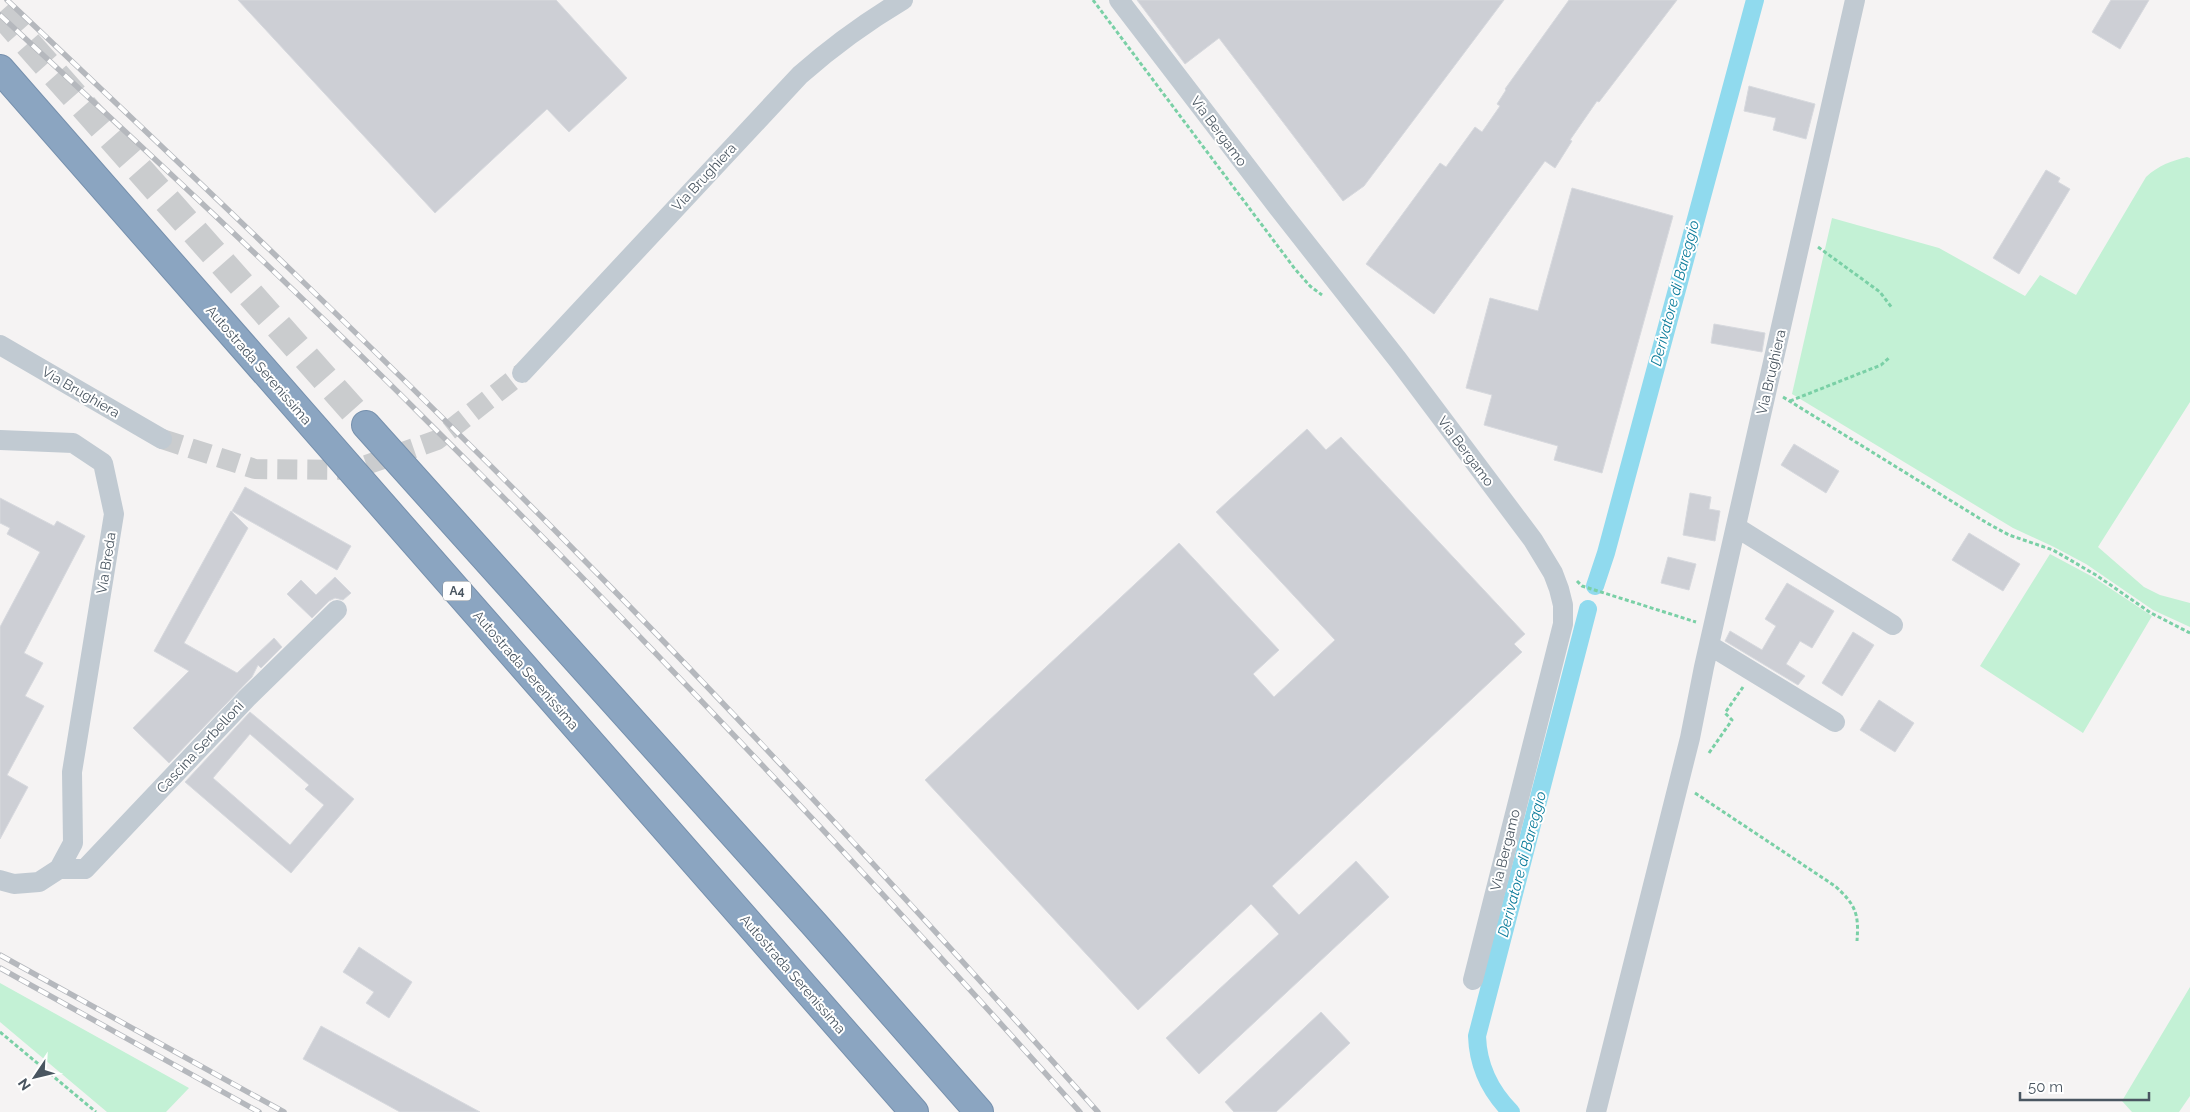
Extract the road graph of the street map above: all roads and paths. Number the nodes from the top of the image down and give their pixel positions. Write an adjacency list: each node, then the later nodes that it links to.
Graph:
1 (904, 0): 9 (street, Via Brughiera)
2 (1120, 0): 27 (street, Via Bergamo)
3 (1855, 0): 5 (street, Via Brughiera)
4 (0, 69): 30 (highway, Autostrada Serenissima / A4)
5 (1802, 235): 6 (path); 10 (street, Via Brughiera)
6 (1892, 308)
7 (0, 345): 13 (street, Via Brughiera)
8 (1890, 357): 11 (path)
9 (522, 373)
10 (1767, 387): 11 (path); 15 (street, Via Brughiera)
11 (1790, 401): 18 (path)
12 (366, 425): 31 (highway)
13 (162, 439)
14 (0, 440): 24 (street, Via Breda)
15 (1736, 527): 17 (street); 19 (street, Via Brughiera)
16 (337, 610): 24 (street, Cascina Serbelloni)
17 (1893, 625)
18 (2190, 633)
19 (1709, 645): 21 (street); 23 (street, Via Brughiera)
20 (1745, 683): 22 (path)
21 (1835, 722)
22 (1709, 753)
23 (1679, 783): 26 (path); 32 (street, Via Brughiera)
24 (59, 869): 25 (street)
25 (0, 880)
26 (1857, 941)
27 (1473, 980)
28 (0, 1032): 29 (path)
29 (96, 1112)
30 (914, 1112)
31 (979, 1112)
32 (1596, 1112)

